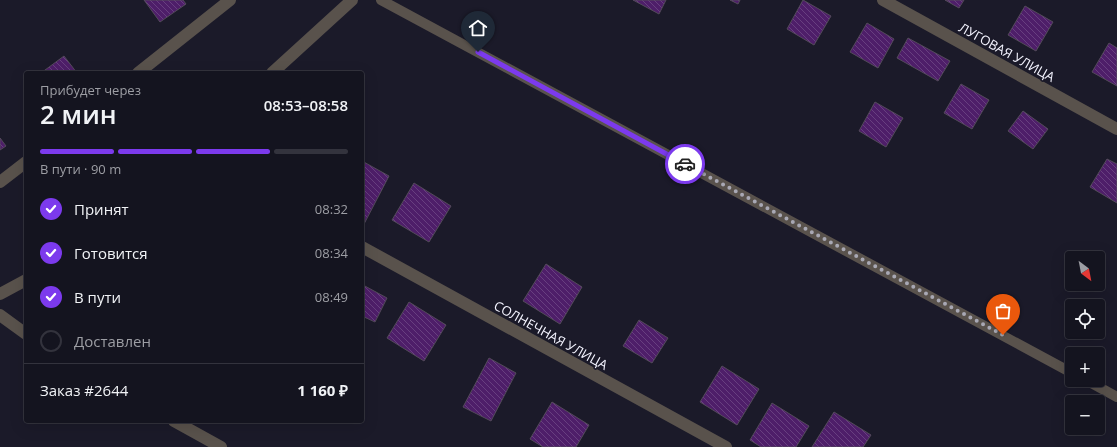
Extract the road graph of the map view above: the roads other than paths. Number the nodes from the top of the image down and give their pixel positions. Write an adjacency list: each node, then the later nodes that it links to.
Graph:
1 (230, 0): 5 (street)
2 (352, 0): 6 (street)
3 (381, 0): 15 (lane)
4 (882, 0): 7 (street, ЛУГОВАЯ УЛИЦА)
5 (141, 71)
6 (274, 71)
7 (1117, 129)
8 (24, 164): 9 (street)
9 (0, 182)
10 (364, 248): 20 (street, СОЛНЕЧНАЯ УЛИЦА)
11 (24, 281): 12 (street)
12 (0, 294)
13 (0, 315): 14 (street)
14 (24, 333)
15 (1065, 368)
16 (1099, 387): 17 (lane)
17 (1117, 397)
18 (178, 423): 19 (street)
19 (221, 447)
20 (726, 447)

